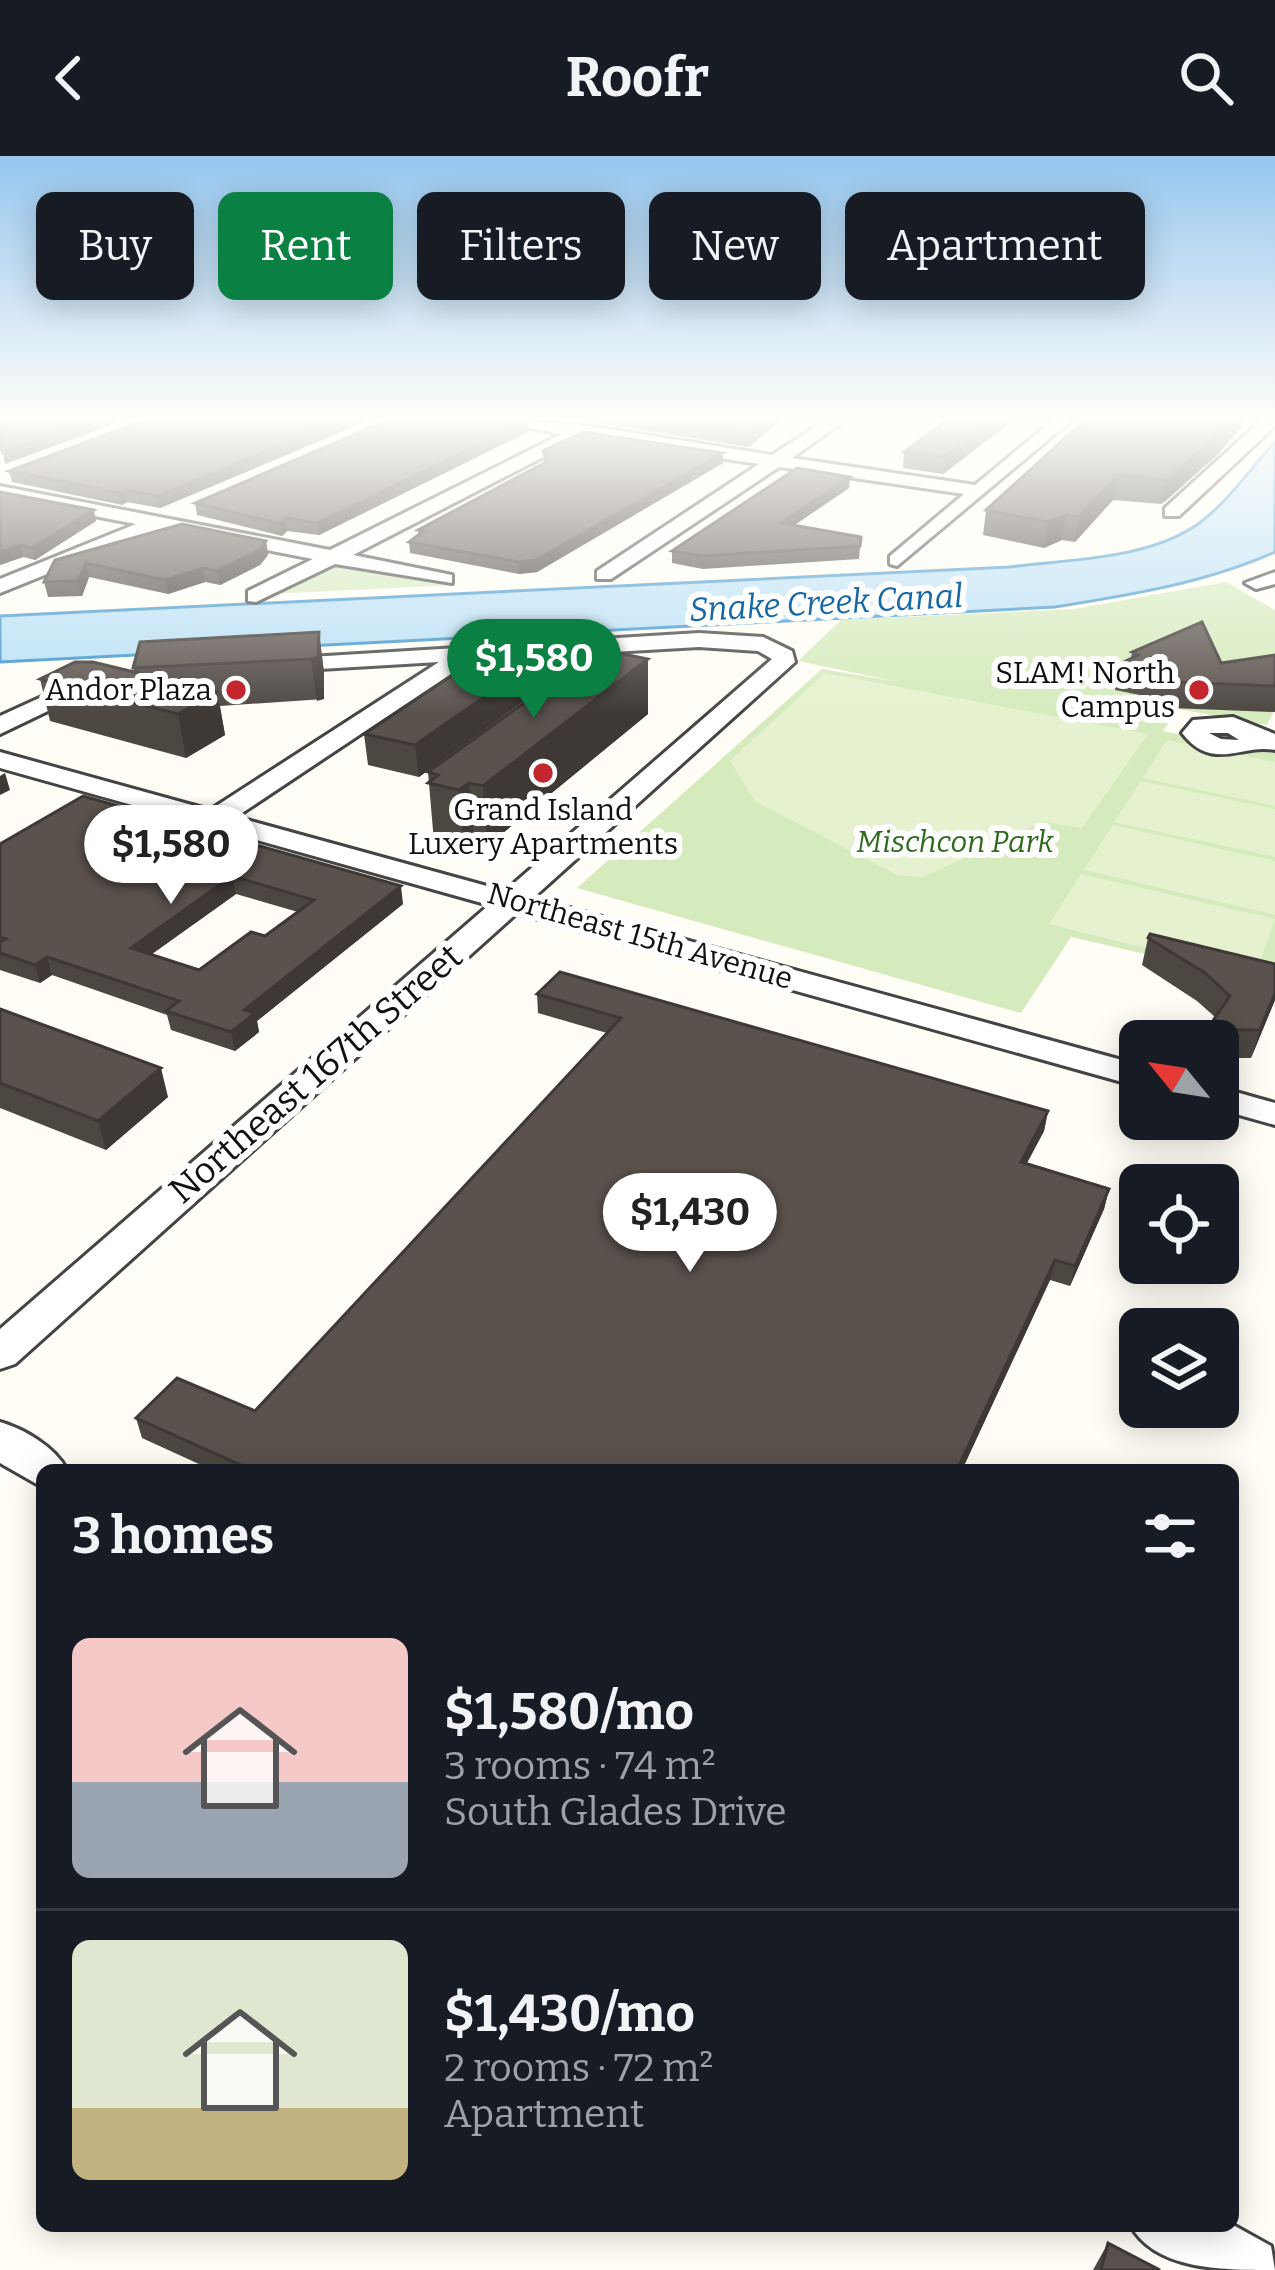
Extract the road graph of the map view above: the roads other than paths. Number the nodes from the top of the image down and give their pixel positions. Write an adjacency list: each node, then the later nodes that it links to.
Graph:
1 (125, 517): 6 (street)
2 (171, 517): 6 (street)
3 (415, 517): 7 (street)
4 (690, 517): 9 (street)
5 (949, 517): 8 (street)
6 (156, 523): 7 (street); 11 (street)
7 (336, 558): 10 (street); 12 (street)
8 (897, 560)
9 (604, 574)
10 (446, 579)
11 (0, 587)
12 (256, 596)
13 (468, 654): 14 (street); 18 (street); 19 (street, Northeast 167th Street)
14 (238, 666)
15 (116, 674): 16 (street)
16 (0, 727)
17 (0, 760): 18 (street, Northeast 15th Avenue)
18 (216, 818): 19 (street, Northeast 15th Avenue)
19 (512, 900): 20 (street, Northeast 15th Avenue); 23 (street, Northeast 167th Street)
20 (1119, 1070)
21 (1239, 1104): 22 (street)
22 (1275, 1114)
23 (0, 1352)
24 (0, 1439): 25 (street)
25 (36, 1464)
26 (1176, 2232): 27 (street)
27 (1247, 2270)

